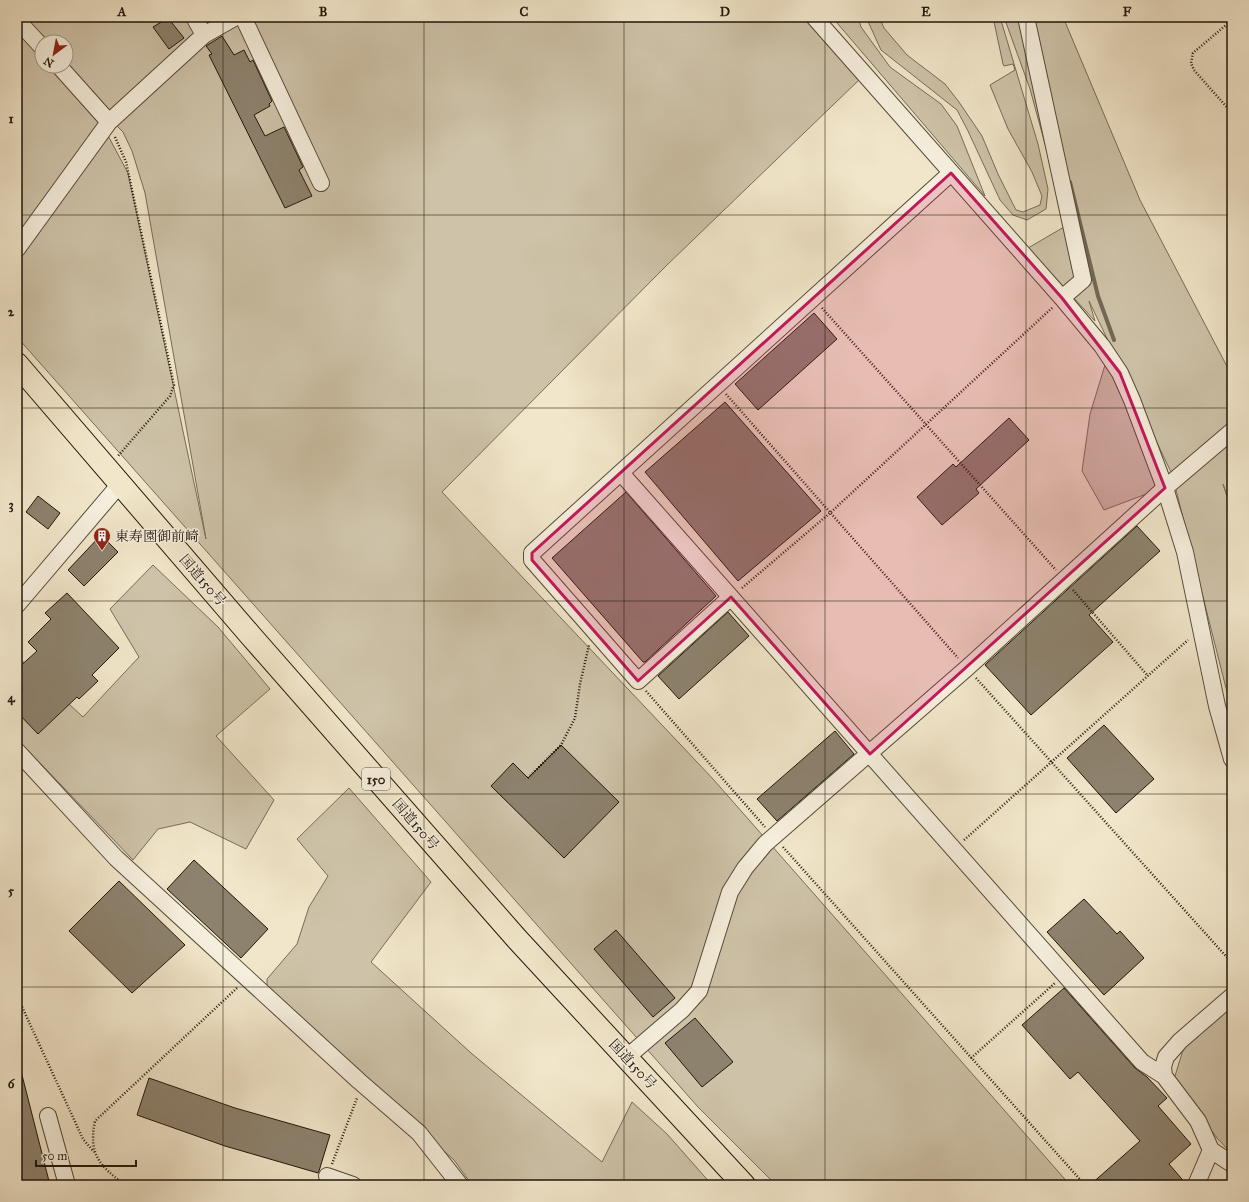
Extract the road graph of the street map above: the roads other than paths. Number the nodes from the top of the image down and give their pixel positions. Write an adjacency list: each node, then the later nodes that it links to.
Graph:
1 (194, 17): 7 (street)
2 (236, 17): 7 (street)
3 (243, 17): 12 (street)
4 (814, 17): 11 (street)
5 (1026, 17): 14 (street)
6 (17, 20): 8 (street)
7 (204, 35): 10 (street)
8 (34, 38)
9 (66, 74): 10 (street)
10 (109, 122): 13 (street)
11 (951, 173): 14 (street); 17 (street)
12 (321, 183)
13 (17, 249)
14 (1062, 298): 19 (street)
15 (17, 364): 18 (highway, 国道150号 / 150)
16 (1232, 431): 19 (street)
17 (621, 473): 20 (street); 20 (street)
18 (114, 477): 21 (street); 26 (highway, 国道150号 / 150)
19 (1165, 488): 23 (street); 24 (street)
20 (731, 597): 23 (street)
21 (17, 605)
22 (17, 751): 34 (street)
23 (870, 754): 26 (street); 27 (street)
24 (1232, 759)
25 (1232, 996): 27 (street)
26 (626, 1058): 35 (highway, 国道150号 / 150)
27 (1164, 1076): 29 (street)
28 (48, 1116): 32 (street)
29 (1211, 1150): 30 (street); 36 (street)
30 (1232, 1164)
31 (328, 1176): 33 (street)
32 (68, 1185)
33 (353, 1185)
34 (460, 1185)
35 (744, 1185)
36 (1196, 1185)

